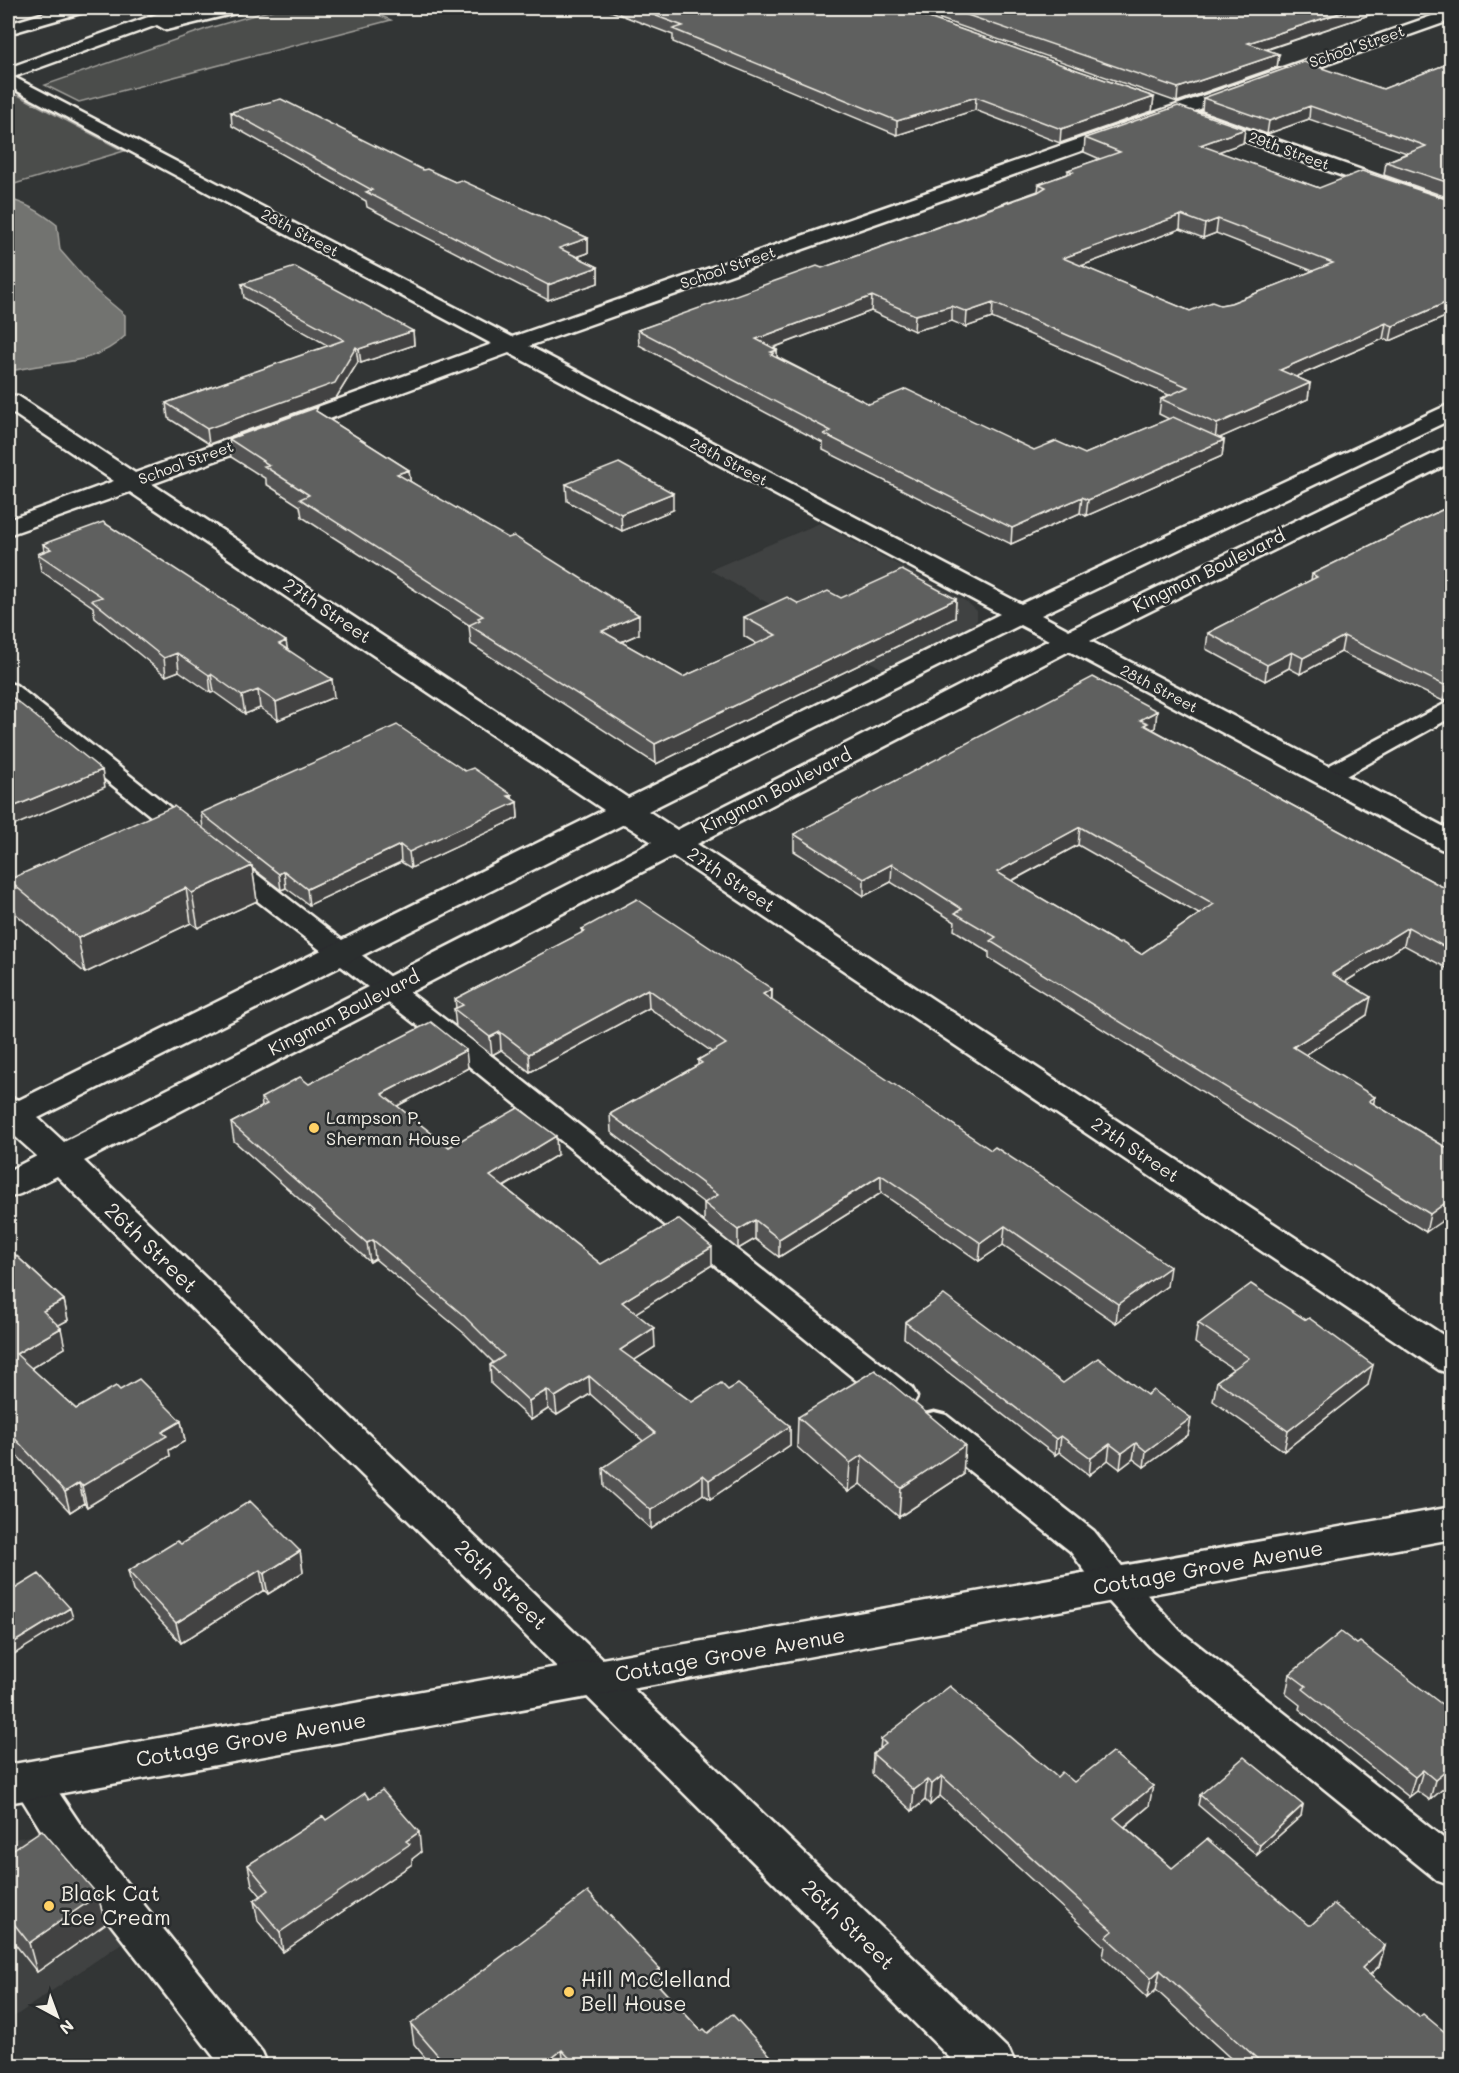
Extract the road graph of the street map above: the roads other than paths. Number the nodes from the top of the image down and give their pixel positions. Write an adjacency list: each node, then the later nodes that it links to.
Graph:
1 (78, 8): 6 (main road)
2 (188, 8): 7 (main road)
3 (234, 8): 7 (main road)
4 (1429, 8): 5 (main road)
5 (1452, 14): 11 (main road, School Street)
6 (8, 28)
7 (74, 49): 8 (main road)
8 (8, 74)
9 (8, 80): 13 (main road, 28th Street)
10 (1150, 101): 11 (main road, 29th Street)
11 (1176, 110): 12 (main road, 29th Street); 13 (main road, School Street)
12 (1452, 209)
13 (511, 344): 17 (main road, School Street); 19 (main road, 28th Street)
14 (10, 401): 17 (main road, 27th Street)
15 (1452, 410): 19 (main road)
16 (1452, 452): 20 (main road, Kingman Boulevard)
17 (133, 483): 18 (main road, School Street); 24 (main road, 27th Street)
18 (8, 528)
19 (1019, 615): 20 (main road, 28th Street); 24 (main road)
20 (1068, 640): 23 (main road, 28th Street); 25 (main road, Kingman Boulevard)
21 (8, 690): 27 (lane)
22 (1452, 707): 23 (lane)
23 (1326, 777): 26 (main road, 28th Street)
24 (626, 810): 25 (main road, 27th Street); 27 (main road)
25 (675, 843): 28 (main road, Kingman Boulevard); 32 (main road, 27th Street)
26 (1452, 843)
27 (341, 952): 28 (lane); 29 (main road)
28 (388, 990): 30 (main road, Kingman Boulevard); 34 (lane)
29 (10, 1114): 30 (main road, 26th Street)
30 (60, 1159): 31 (main road, Kingman Boulevard); 35 (main road, 26th Street)
31 (8, 1186)
32 (1452, 1360)
33 (1452, 1523): 34 (main road, Cottage Grove Avenue)
34 (1116, 1585): 35 (main road, Cottage Grove Avenue); 37 (lane)
35 (596, 1679): 36 (main road, Cottage Grove Avenue); 39 (main road, 26th Street)
36 (13, 1782): 38 (lane)
37 (1452, 1869)
38 (247, 2066)
39 (992, 2066)

